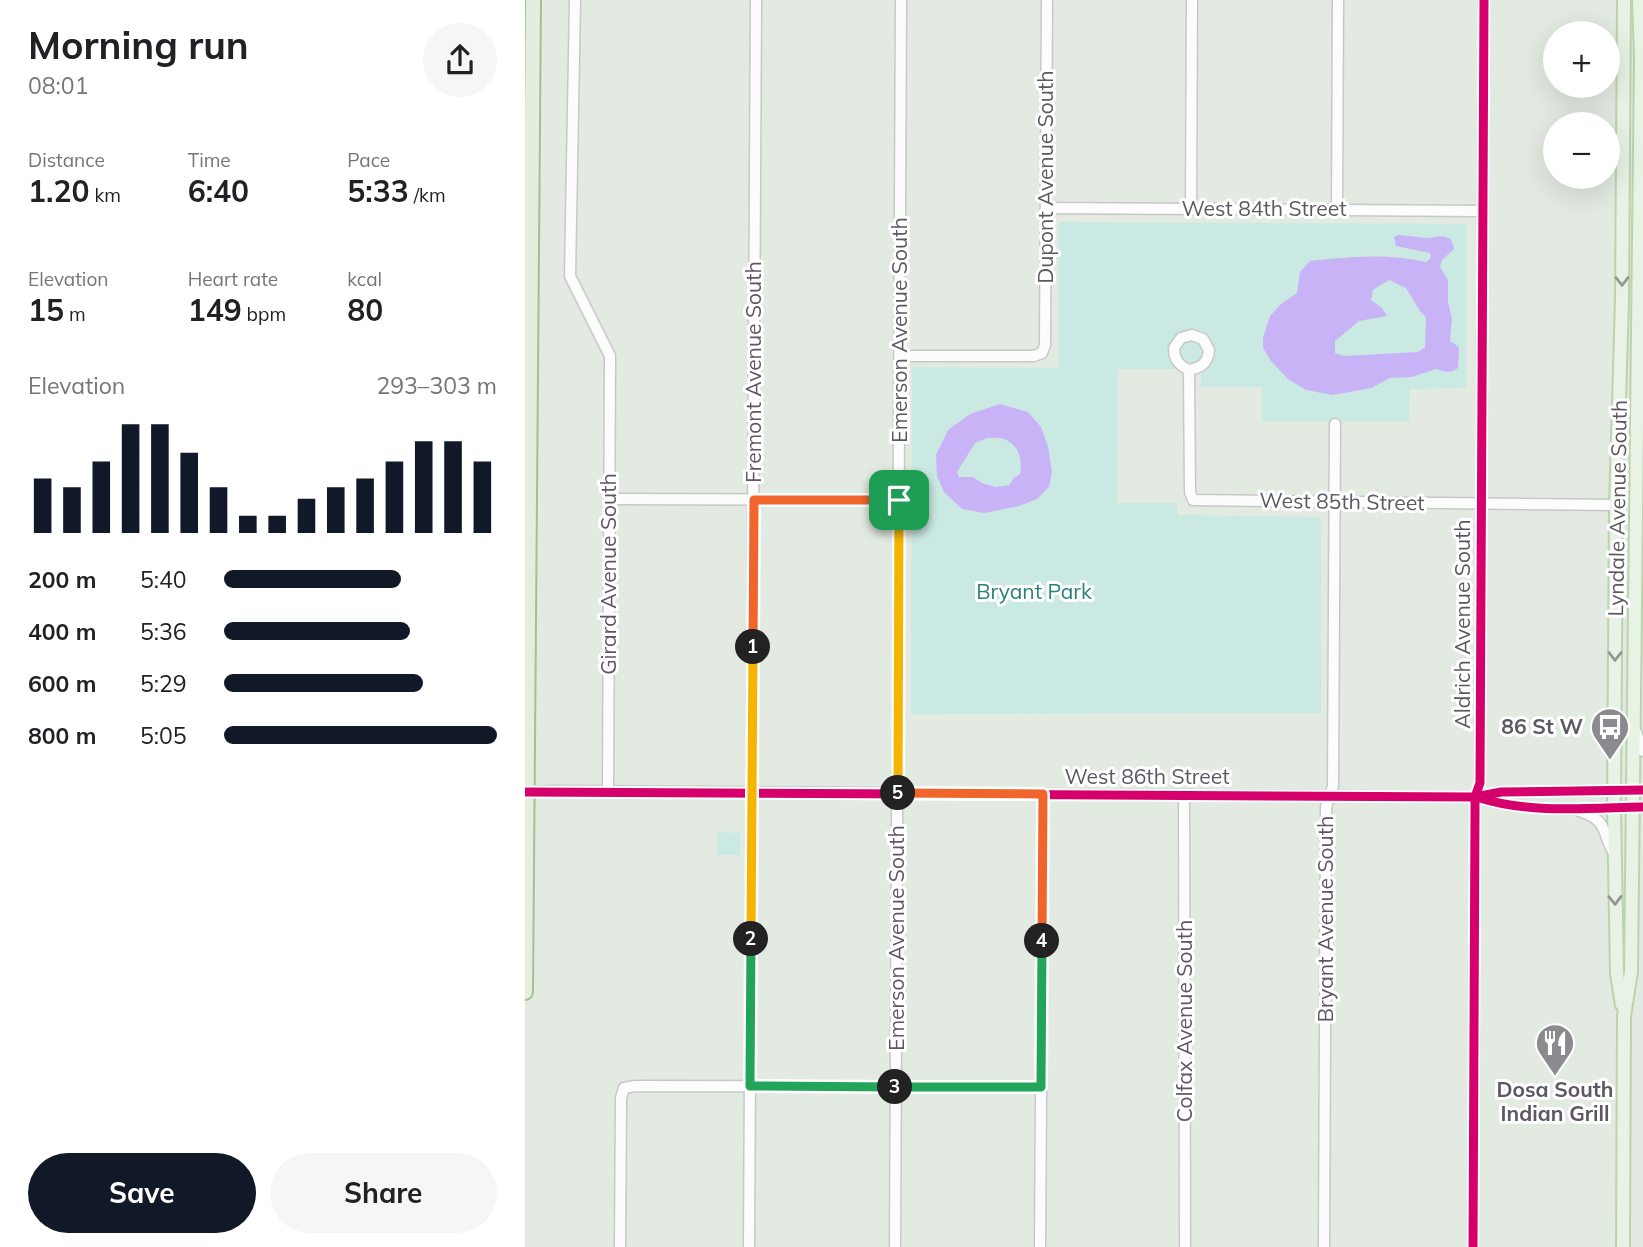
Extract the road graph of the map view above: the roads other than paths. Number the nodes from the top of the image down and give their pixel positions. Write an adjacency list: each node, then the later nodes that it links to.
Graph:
1 (533, 0): 45 (highway)
2 (575, 0): 23 (street, Girard Avenue South)
3 (756, 0): 24 (street, Fremont Avenue South)
4 (901, 0): 20 (street, Emerson Avenue South)
5 (1047, 0): 12 (street, Dupont Avenue South)
6 (1192, 0): 13 (street)
7 (1338, 0): 14 (street)
8 (1484, 0): 15 (street, Aldrich Avenue South)
9 (1624, 0): 16 (main road, Lyndale Avenue South)
10 (1639, 0): 11 (main road, Lyndale Avenue South)
11 (1641, 171): 17 (main road, Lyndale Avenue South)
12 (1046, 208): 13 (street, West 84th Street); 20 (street, Dupont Avenue South)
13 (1191, 209): 14 (street, West 84th Street)
14 (1337, 210): 15 (street, West 84th Street)
15 (1483, 211): 27 (street, Aldrich Avenue South)
16 (1623, 213): 17 (street); 28 (main road, Lyndale Avenue South, one-way to 28)
17 (1642, 213): 19 (main road, Lyndale Avenue South)
18 (1643, 250): 19 (street)
19 (1638, 264): 29 (main road, Lyndale Avenue South)
20 (900, 356): 25 (street, Emerson Avenue South)
21 (1189, 370): 26 (street, West 85th Street)
22 (1335, 424): 26 (street, Bryant Avenue South)
23 (609, 499): 24 (street); 34 (street, Girard Avenue South)
24 (754, 500): 25 (street); 35 (street, Fremont Avenue South)
25 (899, 500): 36 (street, Emerson Avenue South)
26 (1335, 502): 27 (street, West 85th Street); 39 (street, Bryant Avenue South)
27 (1481, 504): 28 (street, West 85th Street); 40 (street, Aldrich Avenue South)
28 (1616, 505): 31 (main road, Lyndale Avenue South, one-way to 31)
29 (1633, 725): 30 (street); 32 (main road, Lyndale Avenue South)
30 (1643, 751)
31 (1614, 790): 32 (street, West 86th Street); 40 (street, West 86th Street); 43 (main road, Lyndale Avenue South)
32 (1638, 790): 41 (main road, Lyndale Avenue South)
33 (525, 792): 34 (street, West 86th Street, bridge)
34 (608, 792): 35 (street, West 86th Street)
35 (753, 793): 36 (street, West 86th Street); 47 (street, Fremont Avenue South)
36 (898, 793): 37 (street, West 86th Street); 48 (street, Emerson Avenue South)
37 (1043, 794): 38 (street, West 86th Street); 49 (street)
38 (1184, 795): 39 (street, West 86th Street); 54 (street, Colfax Avenue South)
39 (1330, 796): 40 (street, West 86th Street); 55 (street, Bryant Avenue South)
40 (1475, 797): 42 (street, West 86th Street); 56 (street, Aldrich Avenue South)
41 (1638, 807): 43 (street, West 86th Street); 46 (main road, Lyndale Avenue South)
42 (1569, 808): 43 (street, West 86th Street); 44 (street)
43 (1614, 808): 44 (main road, Lyndale Avenue South)
44 (1614, 853): 46 (main road, Lyndale Avenue South, one-way to 46)
45 (525, 992)
46 (1624, 1016): 57 (main road, Lyndale Avenue South)
47 (750, 1086): 48 (street); 50 (street); 51 (street, Fremont Avenue South)
48 (896, 1087): 49 (street); 52 (street, Emerson Avenue South)
49 (1041, 1087): 53 (street)
50 (620, 1247)
51 (749, 1247)
52 (895, 1247)
53 (1040, 1247)
54 (1185, 1247)
55 (1324, 1247)
56 (1473, 1247)
57 (1623, 1247)

